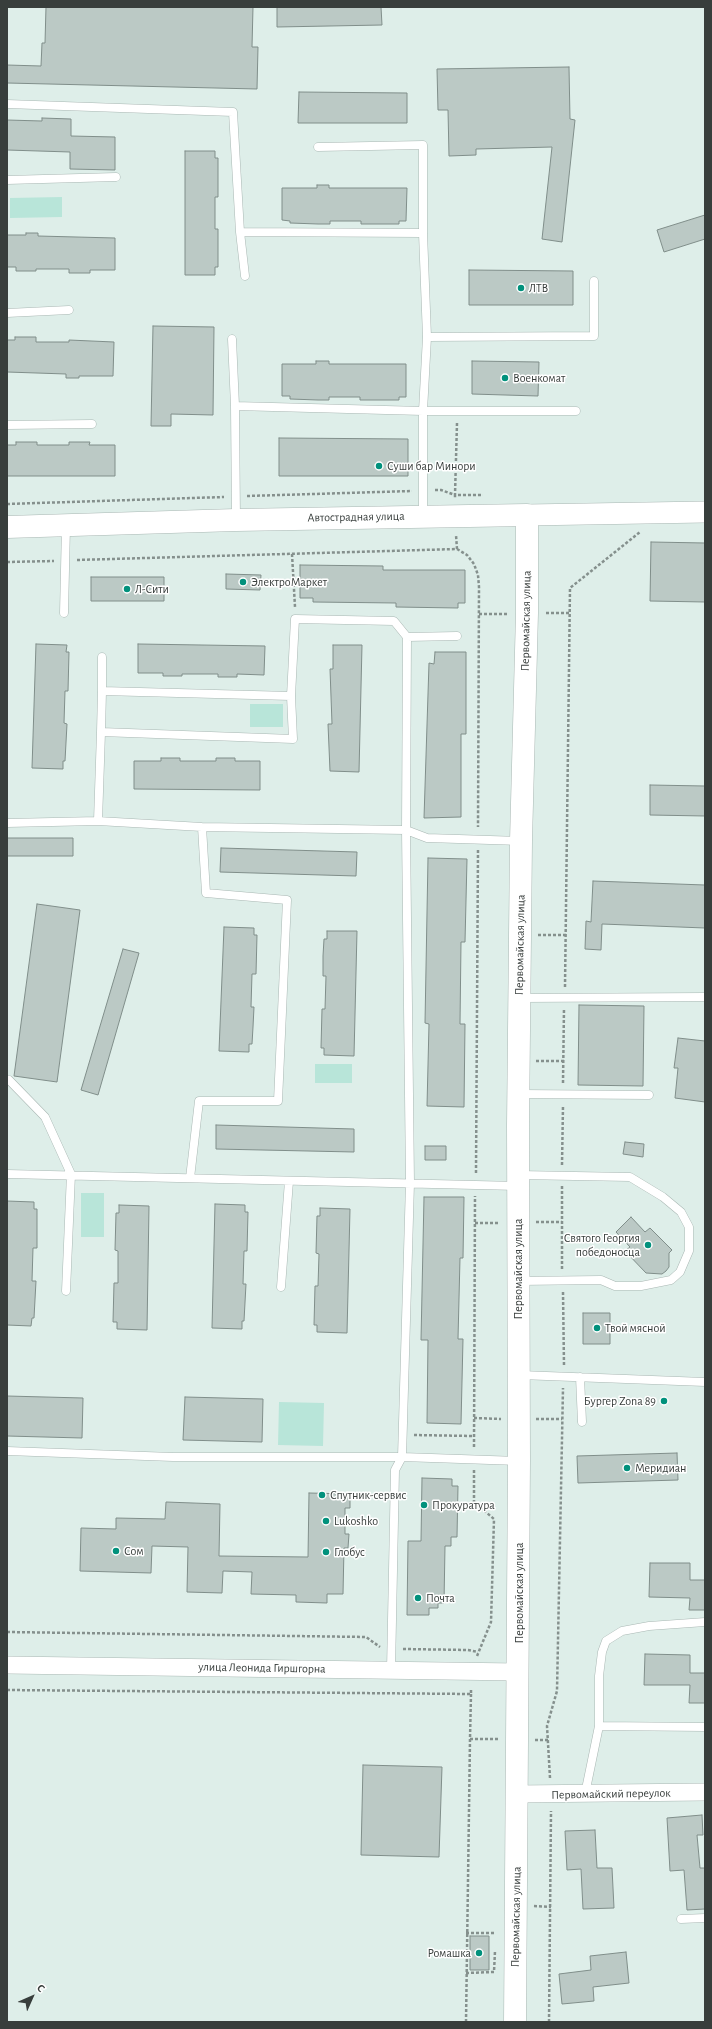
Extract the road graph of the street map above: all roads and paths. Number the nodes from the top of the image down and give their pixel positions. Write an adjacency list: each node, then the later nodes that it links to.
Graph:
1 (7, 104): 5 (lane)
2 (318, 147): 6 (lane)
3 (116, 177): 4 (lane)
4 (7, 180)
5 (240, 232): 6 (lane); 7 (lane)
6 (423, 233): 11 (lane)
7 (244, 276)
8 (594, 281): 11 (lane)
9 (69, 310): 10 (lane)
10 (7, 313)
11 (427, 337): 14 (lane)
12 (232, 339): 13 (lane)
13 (236, 406): 14 (lane); 23 (lane)
14 (423, 411): 15 (lane); 22 (lane)
15 (457, 411): 16 (lane); 19 (path)
16 (576, 411)
17 (7, 424): 18 (lane)
18 (92, 424)
19 (455, 505): 21 (main road, Автострадная улица); 22 (main road, Автострадная улица); 27 (path)
20 (705, 512): 21 (street, Автострадная улица)
21 (527, 515): 44 (main road, Первомайская улица)
22 (423, 516): 23 (main road, Автострадная улица)
23 (236, 520): 24 (main road, Автострадная улица)
24 (66, 525): 25 (main road, Автострадная улица); 29 (lane)
25 (7, 527)
26 (643, 530): 46 (path)
27 (457, 549): 28 (path); 43 (path)
28 (292, 554): 29 (path); 32 (path)
29 (65, 560): 30 (path); 31 (lane)
30 (7, 562)
31 (64, 613)
32 (295, 619): 34 (lane); 37 (lane)
33 (457, 636): 34 (lane)
34 (407, 637): 42 (lane)
35 (102, 657): 36 (lane)
36 (102, 691): 37 (lane); 38 (lane)
37 (291, 696): 38 (lane)
38 (101, 732): 39 (lane)
39 (98, 821): 40 (lane); 41 (lane)
40 (7, 823)
41 (202, 827): 42 (lane); 59 (lane)
42 (406, 830): 43 (lane); 62 (lane)
43 (478, 840): 44 (lane); 63 (path)
44 (521, 841): 45 (main road, Первомайская улица)
45 (520, 934): 46 (path); 47 (main road, Первомайская улица)
46 (566, 935): 48 (path)
47 (520, 998): 48 (lane); 51 (main road, Первомайская улица)
48 (565, 998): 49 (lane); 50 (path)
49 (705, 998)
50 (564, 1060): 51 (path); 54 (path)
51 (519, 1061): 53 (main road, Первомайская улица)
52 (9, 1080): 57 (lane)
53 (519, 1094): 54 (lane); 61 (main road, Первомайская улица)
54 (563, 1094): 55 (lane); 58 (path)
55 (649, 1095)
56 (7, 1174): 57 (lane)
57 (71, 1174): 59 (lane); 67 (lane)
58 (562, 1176): 61 (lane); 64 (path); 64 (lane)
59 (190, 1178): 60 (lane)
60 (290, 1180): 62 (lane); 66 (lane)
61 (519, 1180): 63 (lane); 65 (main road, Первомайская улица)
62 (410, 1182): 63 (lane); 73 (lane)
63 (475, 1185): 74 (path)
64 (562, 1280): 65 (lane); 69 (path)
65 (518, 1281): 68 (main road, Первомайская улица)
66 (281, 1287)
67 (66, 1291)
68 (518, 1374): 69 (lane); 78 (main road, Первомайская улица)
69 (564, 1375): 70 (lane); 93 (path)
70 (580, 1377): 71 (lane); 72 (lane)
71 (705, 1382)
72 (582, 1422)
73 (403, 1435): 74 (path); 76 (lane)
74 (474, 1436): 77 (path)
75 (7, 1451): 76 (lane)
76 (402, 1457): 77 (lane); 81 (lane)
77 (474, 1459): 78 (lane); 82 (path)
78 (519, 1461): 86 (main road, Первомайская улица)
79 (705, 1622): 89 (lane)
80 (7, 1632): 81 (path)
81 (392, 1649): 82 (path); 84 (lane)
82 (478, 1652): 85 (path)
83 (7, 1665): 84 (street, улица Леонида Гиршгорна)
84 (391, 1670): 85 (street, улица Леонида Гиршгорна)
85 (472, 1672): 86 (street, улица Леонида Гиршгорна); 88 (path)
86 (518, 1672): 92 (main road, Первомайская улица)
87 (7, 1690): 88 (path)
88 (471, 1694): 91 (path)
89 (599, 1726): 90 (lane); 97 (lane)
90 (705, 1727)
91 (470, 1739): 92 (path); 101 (path)
92 (518, 1740): 93 (path); 95 (main road, Первомайская улица)
93 (548, 1740): 96 (path)
94 (705, 1792): 97 (street, Первомайский переулок)
95 (517, 1794): 96 (street, Первомайский переулок); 107 (main road, Первомайская улица)
96 (551, 1794): 97 (street, Первомайский переулок); 108 (path)
97 (585, 1794)
98 (705, 1918): 99 (lane)
99 (681, 1919)
100 (498, 1930): 102 (path)
101 (466, 1933): 102 (path); 105 (path)
102 (495, 1933): 103 (path)
103 (495, 1941)
104 (495, 1949): 105 (path)
105 (466, 1973): 106 (path)
106 (466, 2022)
107 (515, 2022)
108 (549, 2022)

